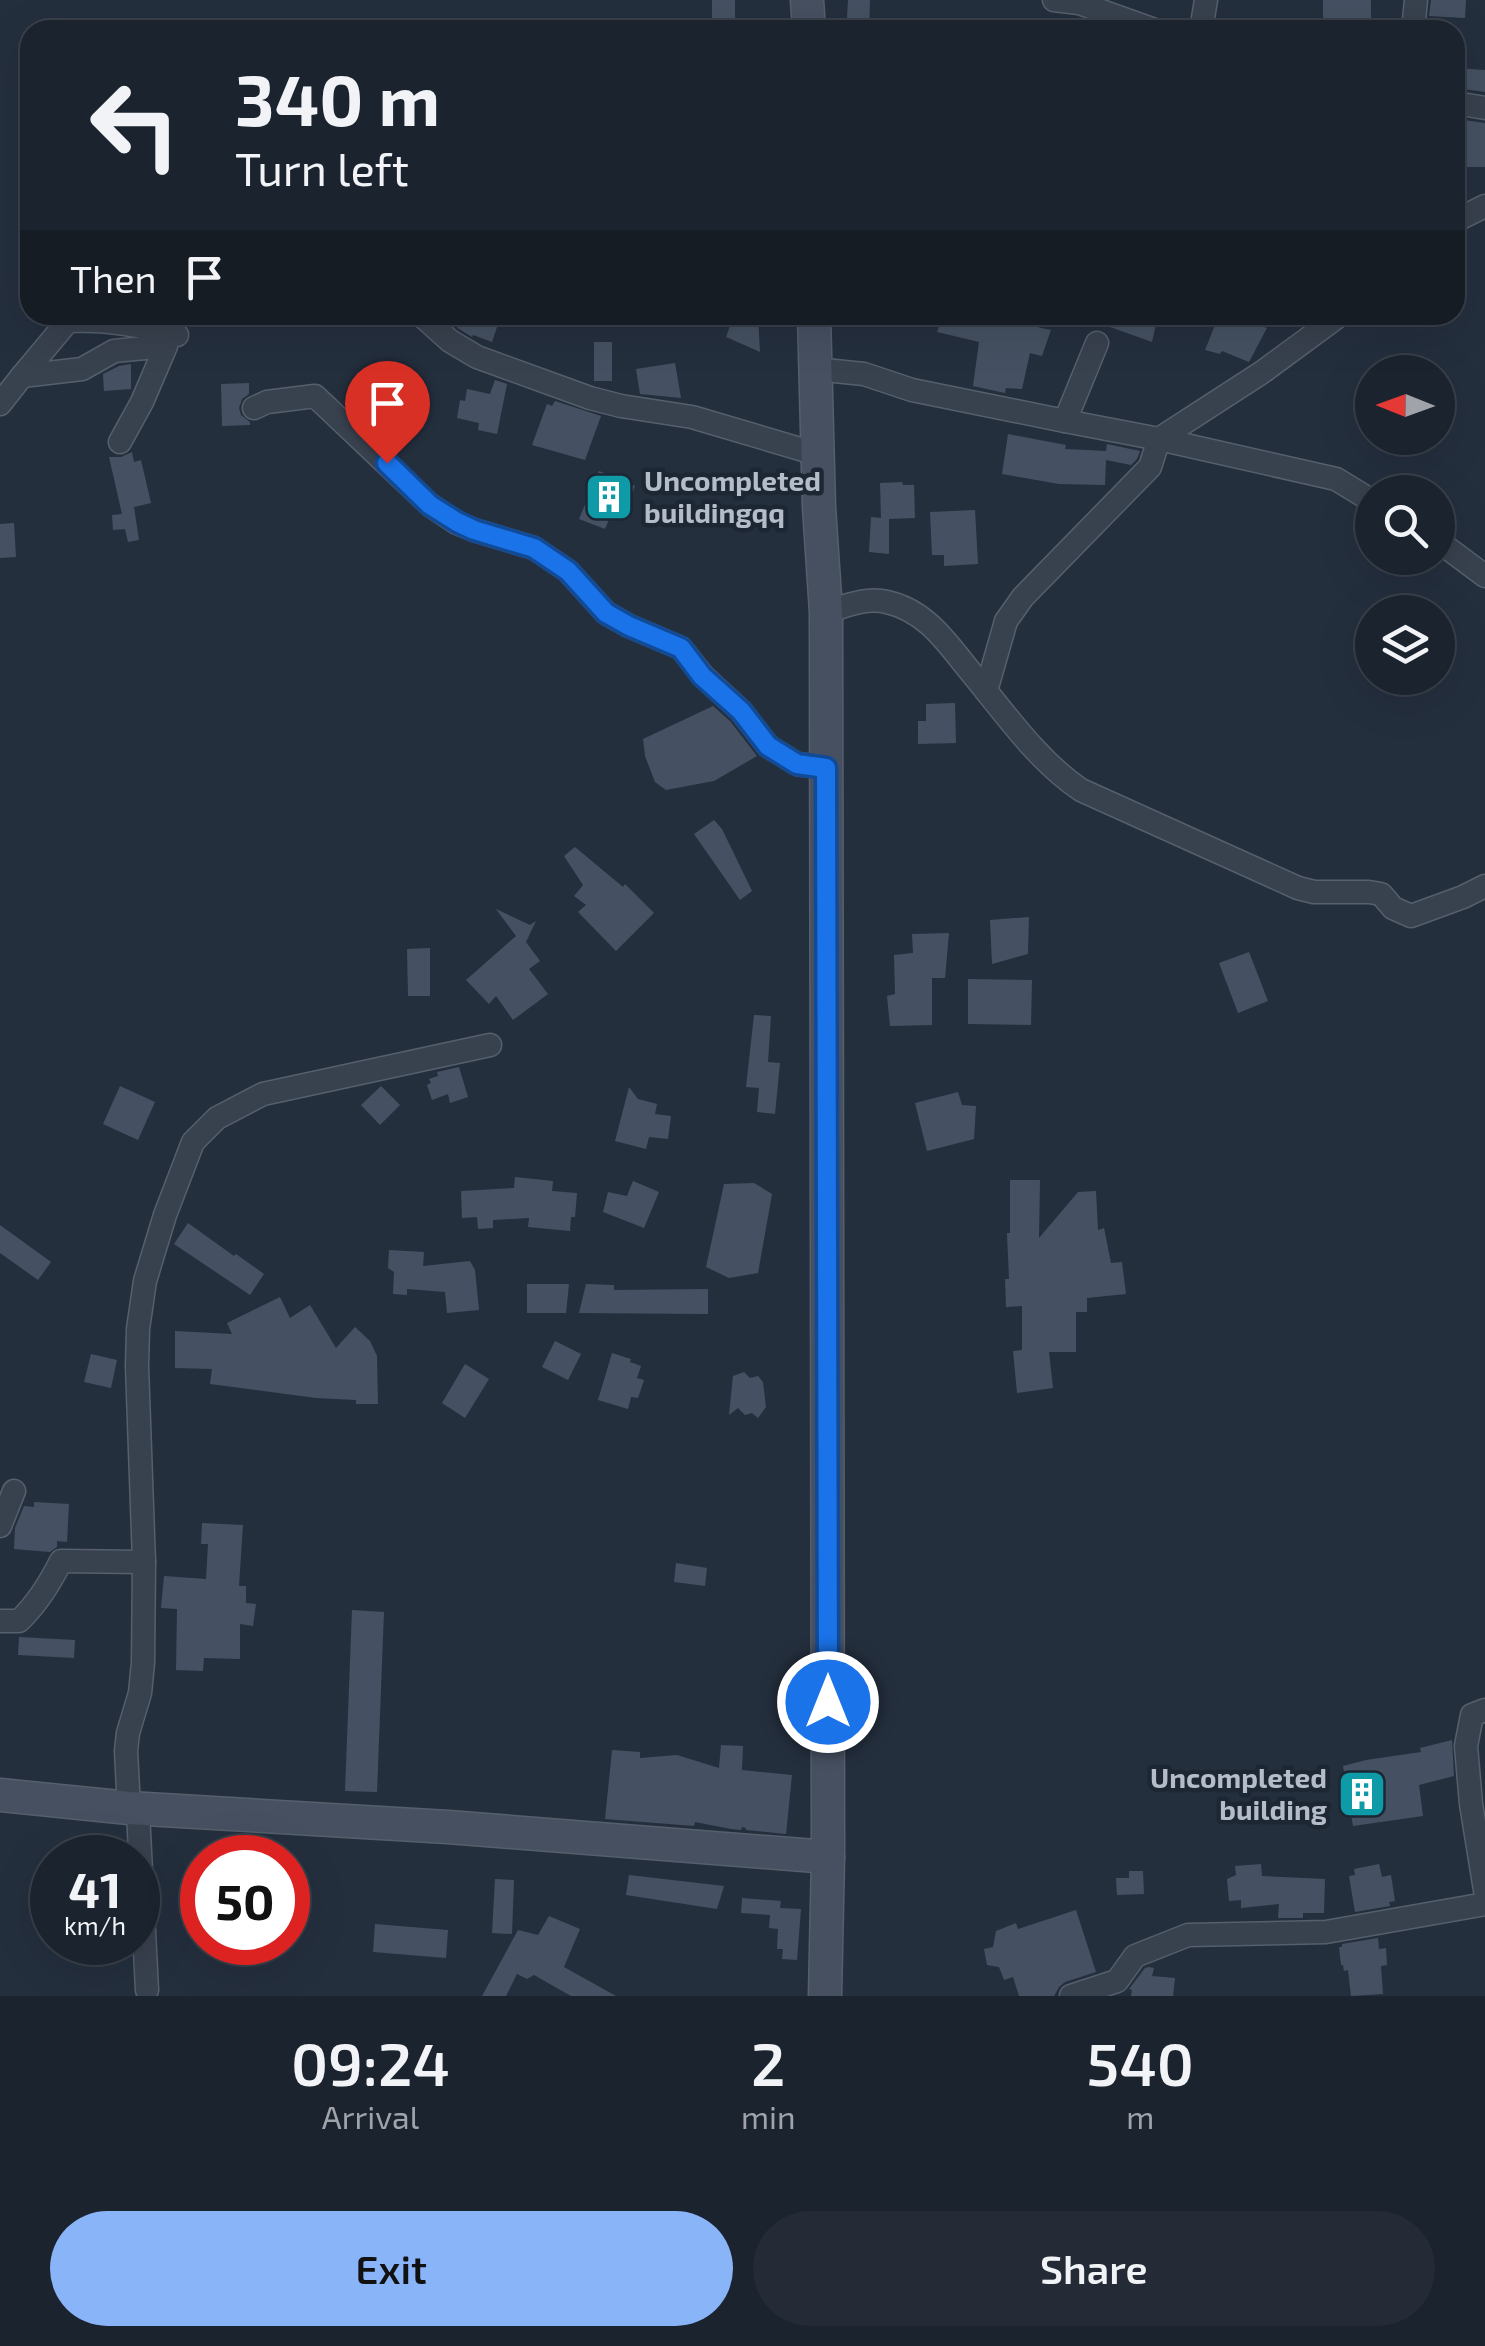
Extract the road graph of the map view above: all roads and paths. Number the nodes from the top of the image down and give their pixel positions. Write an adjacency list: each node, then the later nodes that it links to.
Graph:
1 (1054, 0): 2 (street)
2 (1117, 8)
3 (65, 325): 11 (street)
4 (140, 325): 8 (street)
5 (432, 325): 17 (street)
6 (814, 325): 10 (main road)
7 (1326, 325): 15 (street)
8 (177, 335)
9 (1097, 343): 14 (street)
10 (814, 370): 14 (street); 17 (main road)
11 (22, 376): 12 (street); 16 (street)
12 (0, 404)
13 (254, 408): 23 (street)
14 (1065, 421): 15 (street)
15 (1159, 439): 18 (street); 22 (street)
16 (120, 442)
17 (818, 454): 21 (main road)
18 (1355, 491)
19 (1455, 554): 20 (street)
20 (1485, 576)
21 (826, 612): 22 (street); 23 (main road)
22 (986, 690): 24 (street)
23 (826, 768): 33 (main road)
24 (1485, 886)
25 (490, 1046): 28 (street)
26 (14, 1491): 27 (street)
27 (0, 1526)
28 (144, 1562): 29 (street); 32 (street)
29 (0, 1621)
30 (1485, 1710): 34 (street)
31 (0, 1795): 32 (main road)
32 (137, 1808): 33 (main road); 36 (street)
33 (828, 1858): 37 (main road)
34 (1485, 1890)
35 (1485, 1904): 38 (street)
36 (147, 1990)
37 (825, 1996)
38 (1071, 1996)

